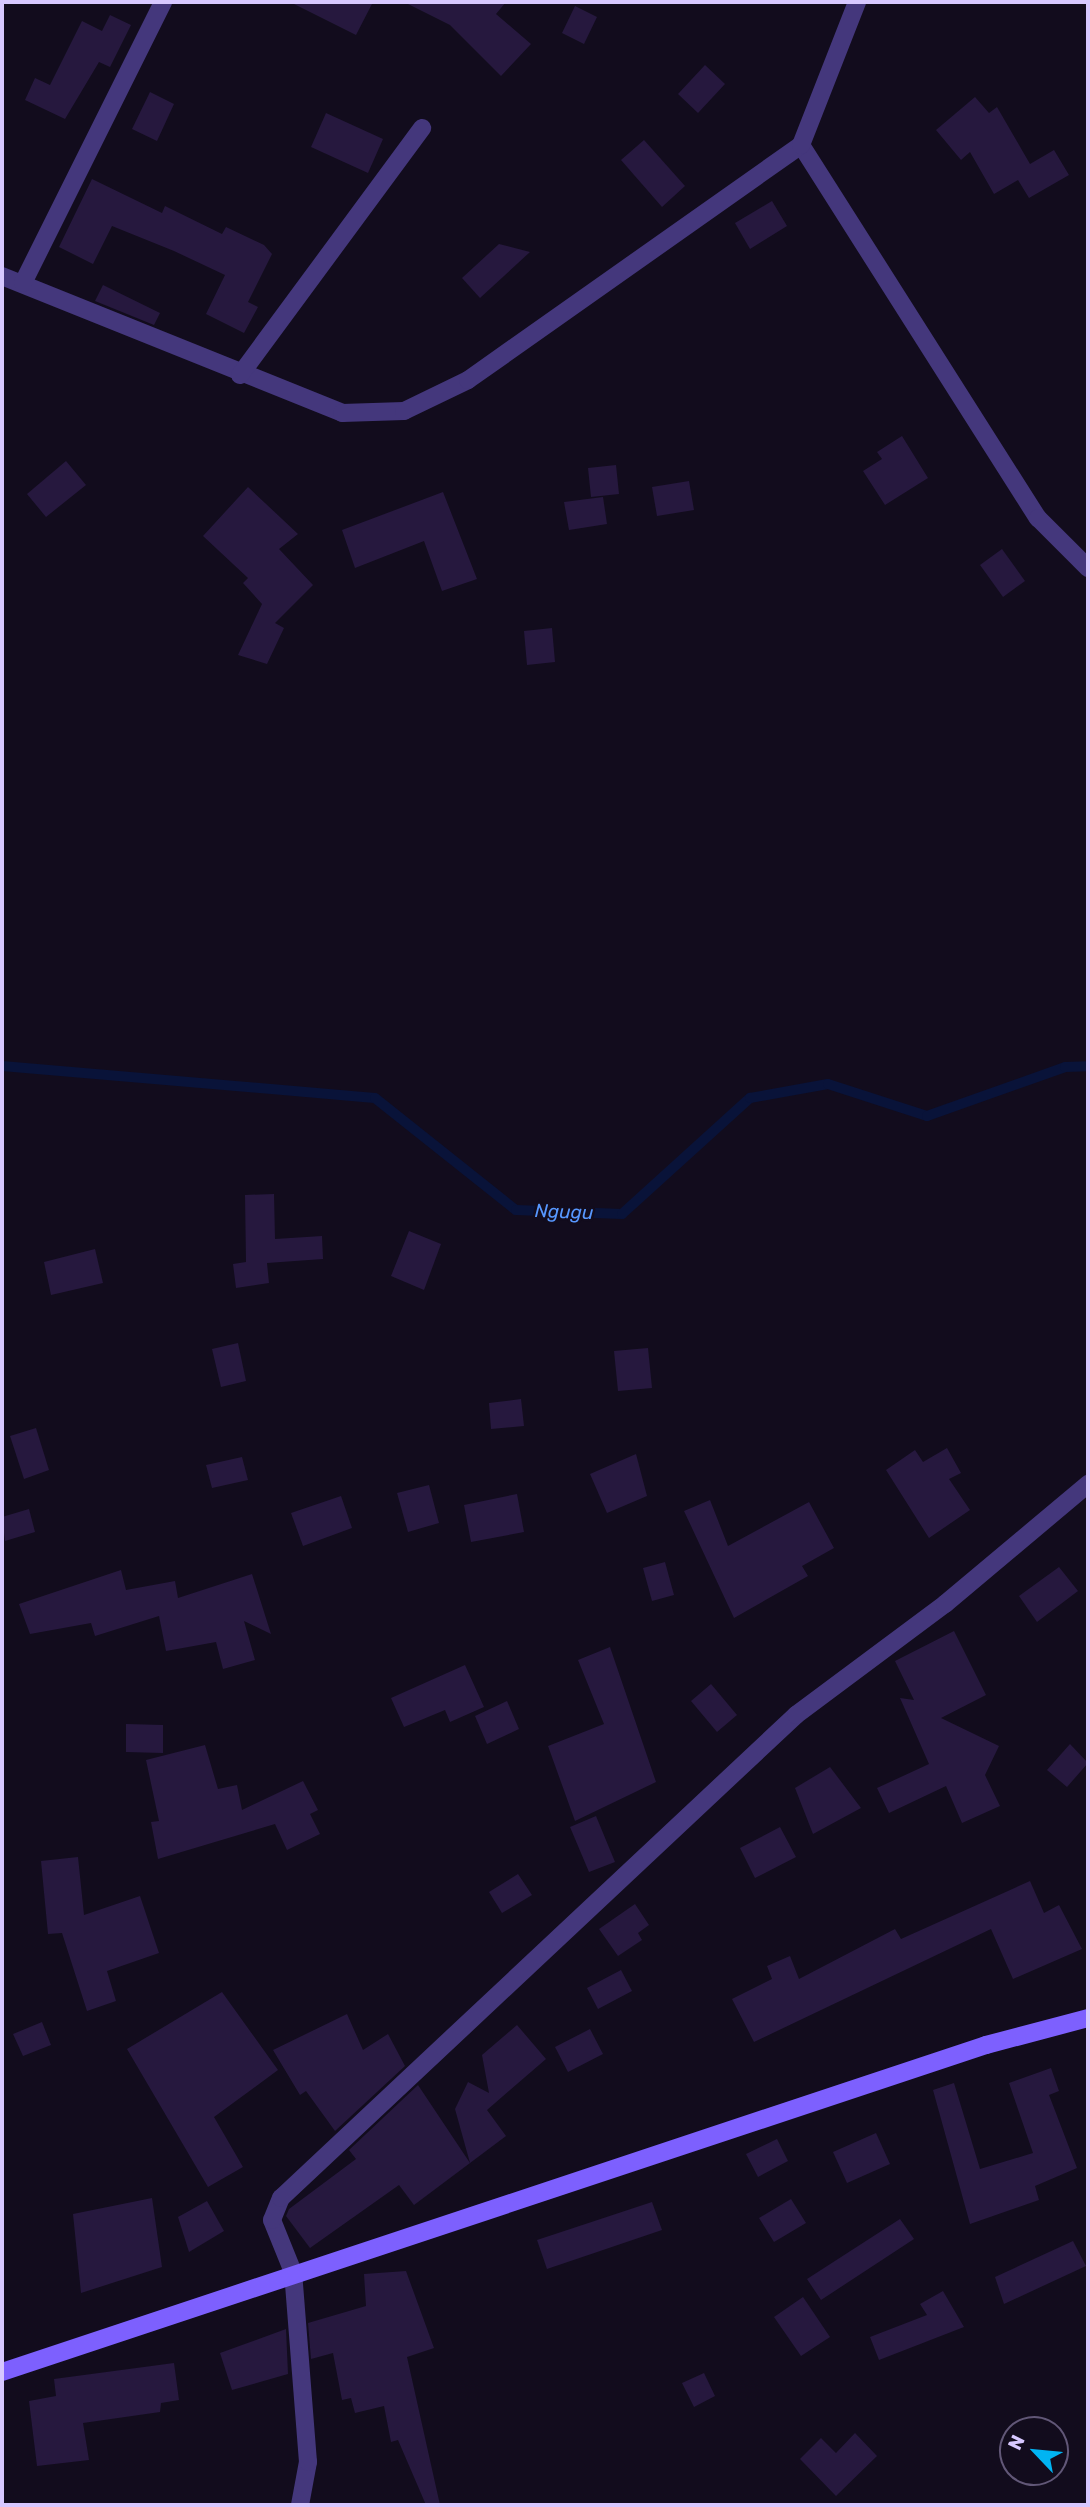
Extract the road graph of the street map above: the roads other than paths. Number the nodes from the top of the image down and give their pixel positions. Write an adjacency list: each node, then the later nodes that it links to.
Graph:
1 (163, 2): 6 (street)
2 (857, 2): 4 (street)
3 (422, 128): 7 (street)
4 (801, 145): 7 (street); 8 (street)
5 (2, 276): 6 (street)
6 (23, 283): 7 (street)
7 (240, 375)
8 (1088, 568)
9 (1088, 1484): 11 (street)
10 (1088, 2018): 11 (main road)
11 (293, 2272): 12 (main road); 13 (street)
12 (2, 2372)
13 (300, 2505)

